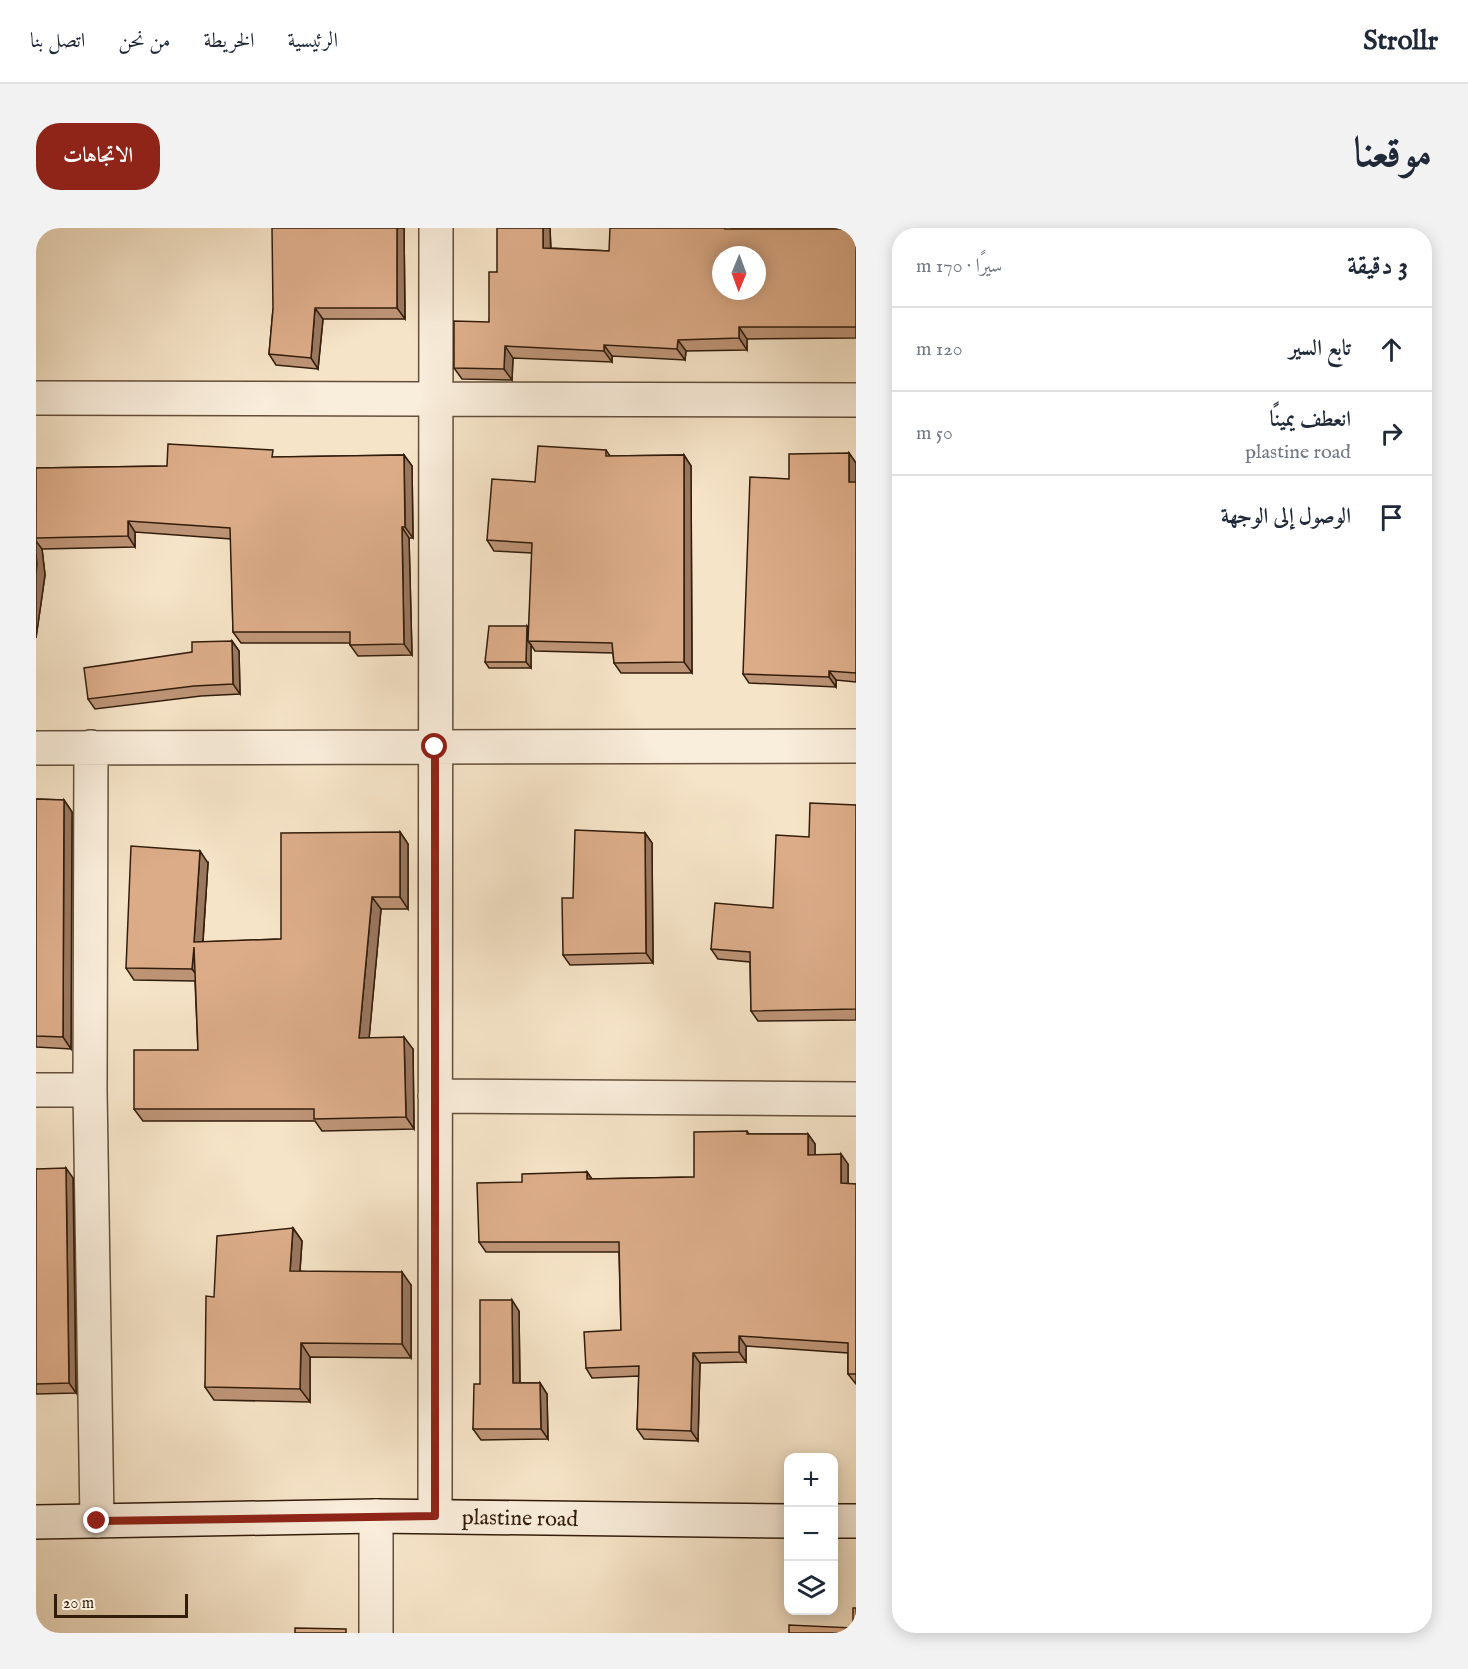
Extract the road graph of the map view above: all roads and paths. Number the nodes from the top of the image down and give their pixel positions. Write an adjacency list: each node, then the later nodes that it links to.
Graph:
1 (436, 228): 3 (street)
2 (36, 398): 3 (street)
3 (435, 399): 4 (street); 7 (street)
4 (856, 400)
5 (856, 746): 7 (street)
6 (91, 747): 7 (street); 8 (street); 10 (street)
7 (435, 747): 11 (street)
8 (36, 748)
9 (36, 1090): 10 (street)
10 (90, 1090): 15 (street)
11 (435, 1096): 12 (street); 14 (street)
12 (856, 1099)
13 (376, 1516): 14 (street, plastine road); 15 (street, plastine road); 20 (street)
14 (435, 1516): 16 (street, plastine road)
15 (97, 1521): 19 (street, plastine road)
16 (784, 1521)
17 (838, 1521): 18 (street)
18 (856, 1521)
19 (36, 1522)
20 (376, 1633)

